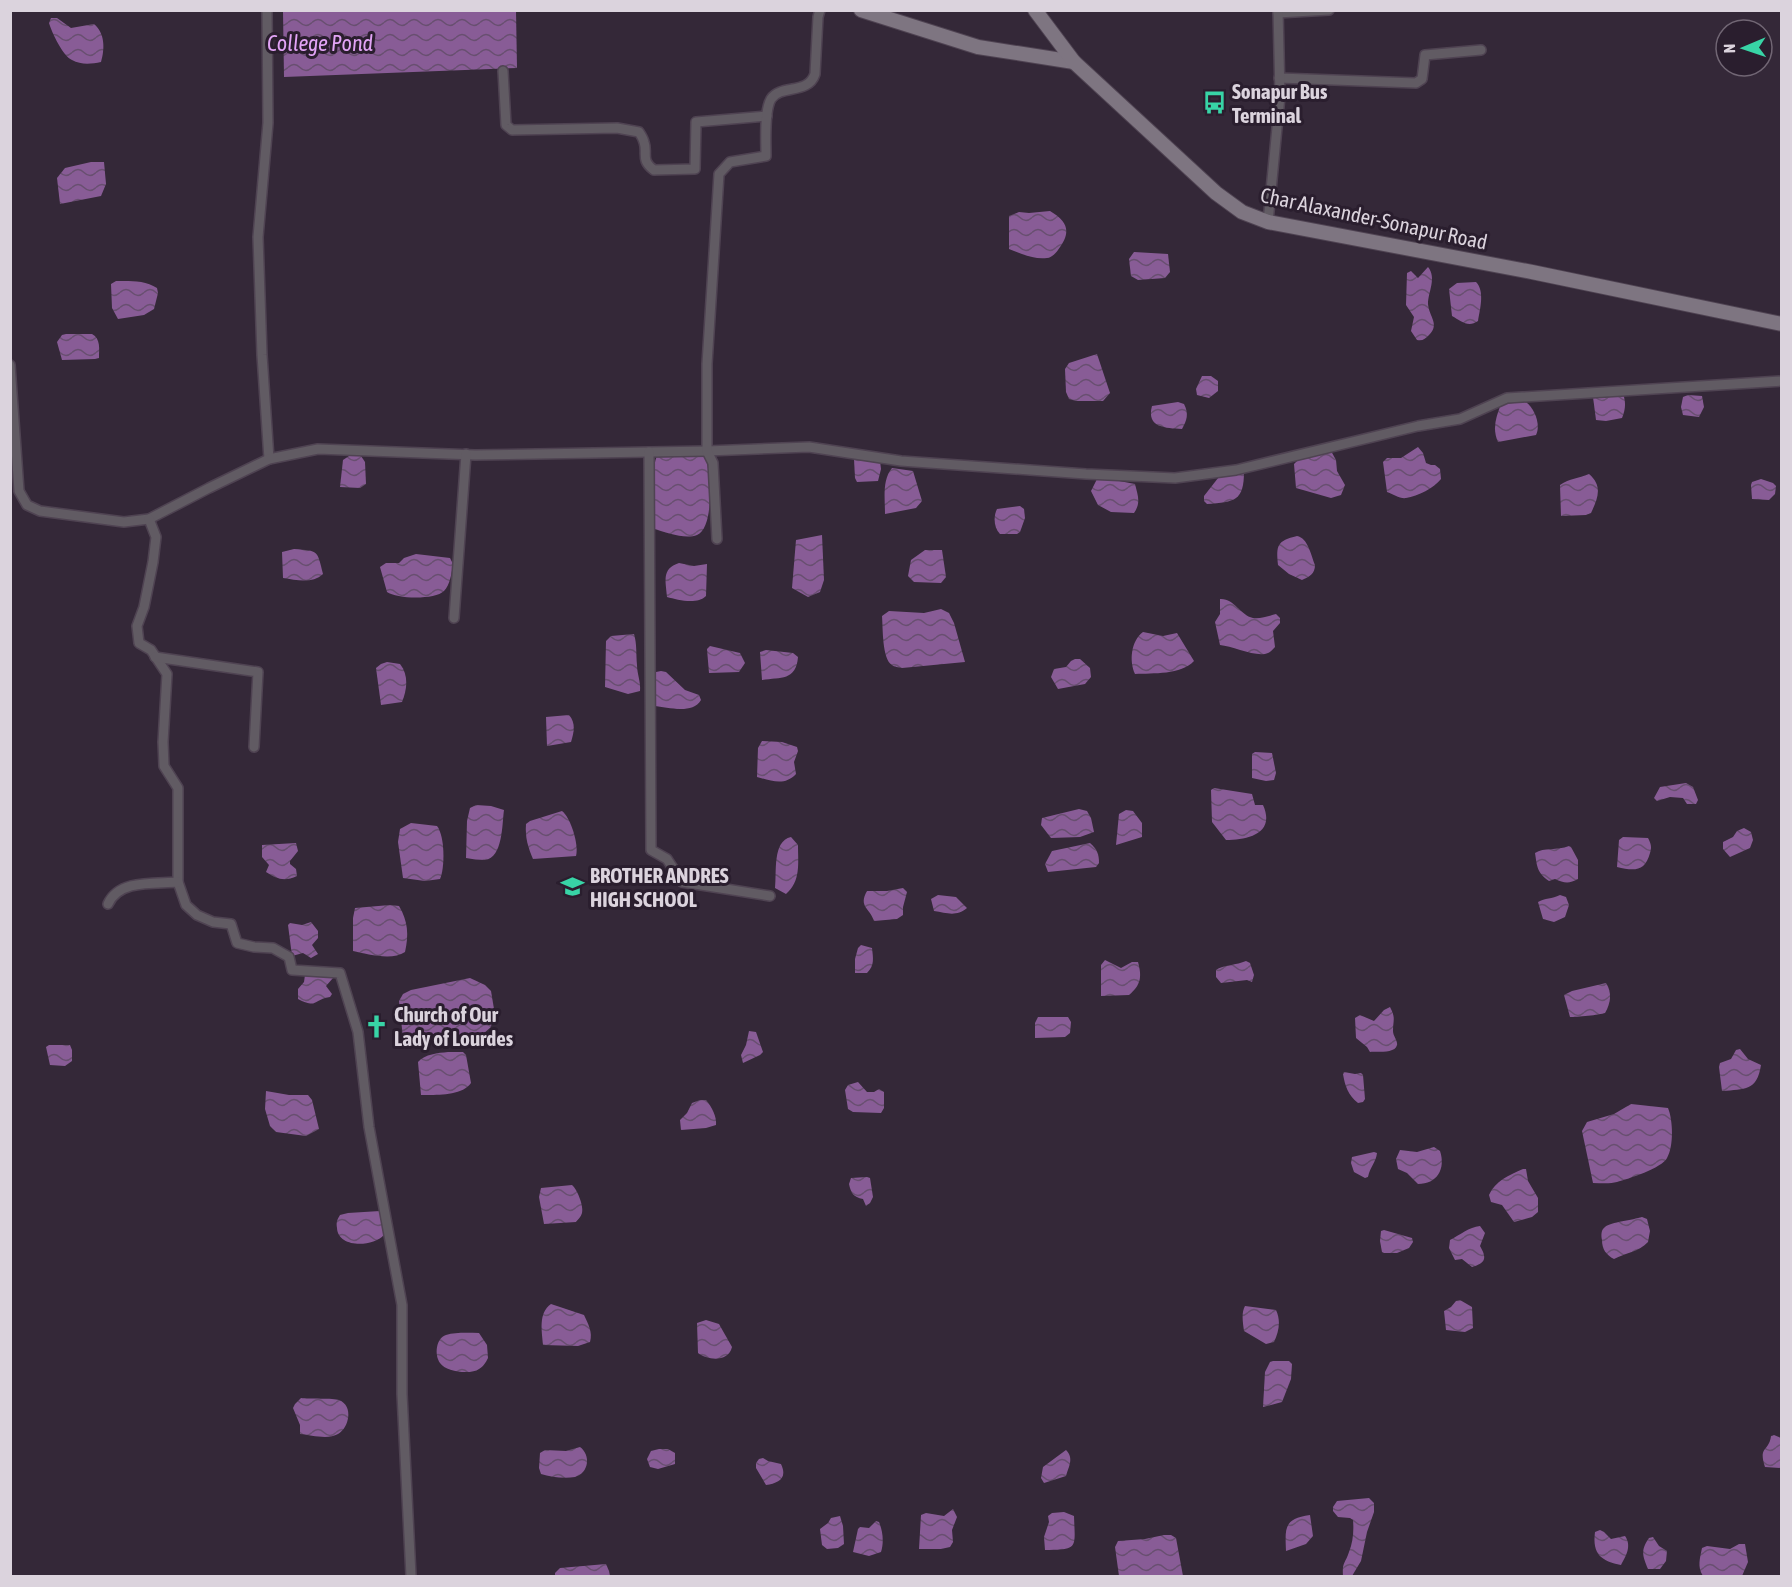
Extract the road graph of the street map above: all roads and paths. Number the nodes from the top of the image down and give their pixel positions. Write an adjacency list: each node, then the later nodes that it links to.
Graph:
1 (267, 10): 19 (street)
2 (820, 10): 11 (street)
3 (861, 10): 8 (main road)
4 (1035, 10): 8 (main road, Char Alaxander-Sonapur Road)
5 (1329, 10): 6 (street)
6 (1278, 12): 10 (street)
7 (1481, 50): 10 (street)
8 (1074, 62): 12 (main road, Char Alaxander-Sonapur Road)
9 (502, 70): 11 (street)
10 (1279, 78): 12 (street)
11 (767, 116): 16 (street)
12 (1268, 222): 13 (main road, Char Alaxander-Sonapur Road)
13 (1782, 324)
14 (10, 365): 20 (street)
15 (1782, 381): 16 (street)
16 (707, 451): 17 (street); 21 (street)
17 (649, 452): 18 (street); 26 (street)
18 (466, 454): 19 (street); 22 (street)
19 (269, 459): 20 (street)
20 (149, 519): 23 (street)
21 (717, 539)
22 (454, 618)
23 (155, 657): 24 (street); 25 (street)
24 (254, 747)
25 (178, 882): 27 (street); 28 (street)
26 (770, 896)
27 (108, 904)
28 (411, 1576)

